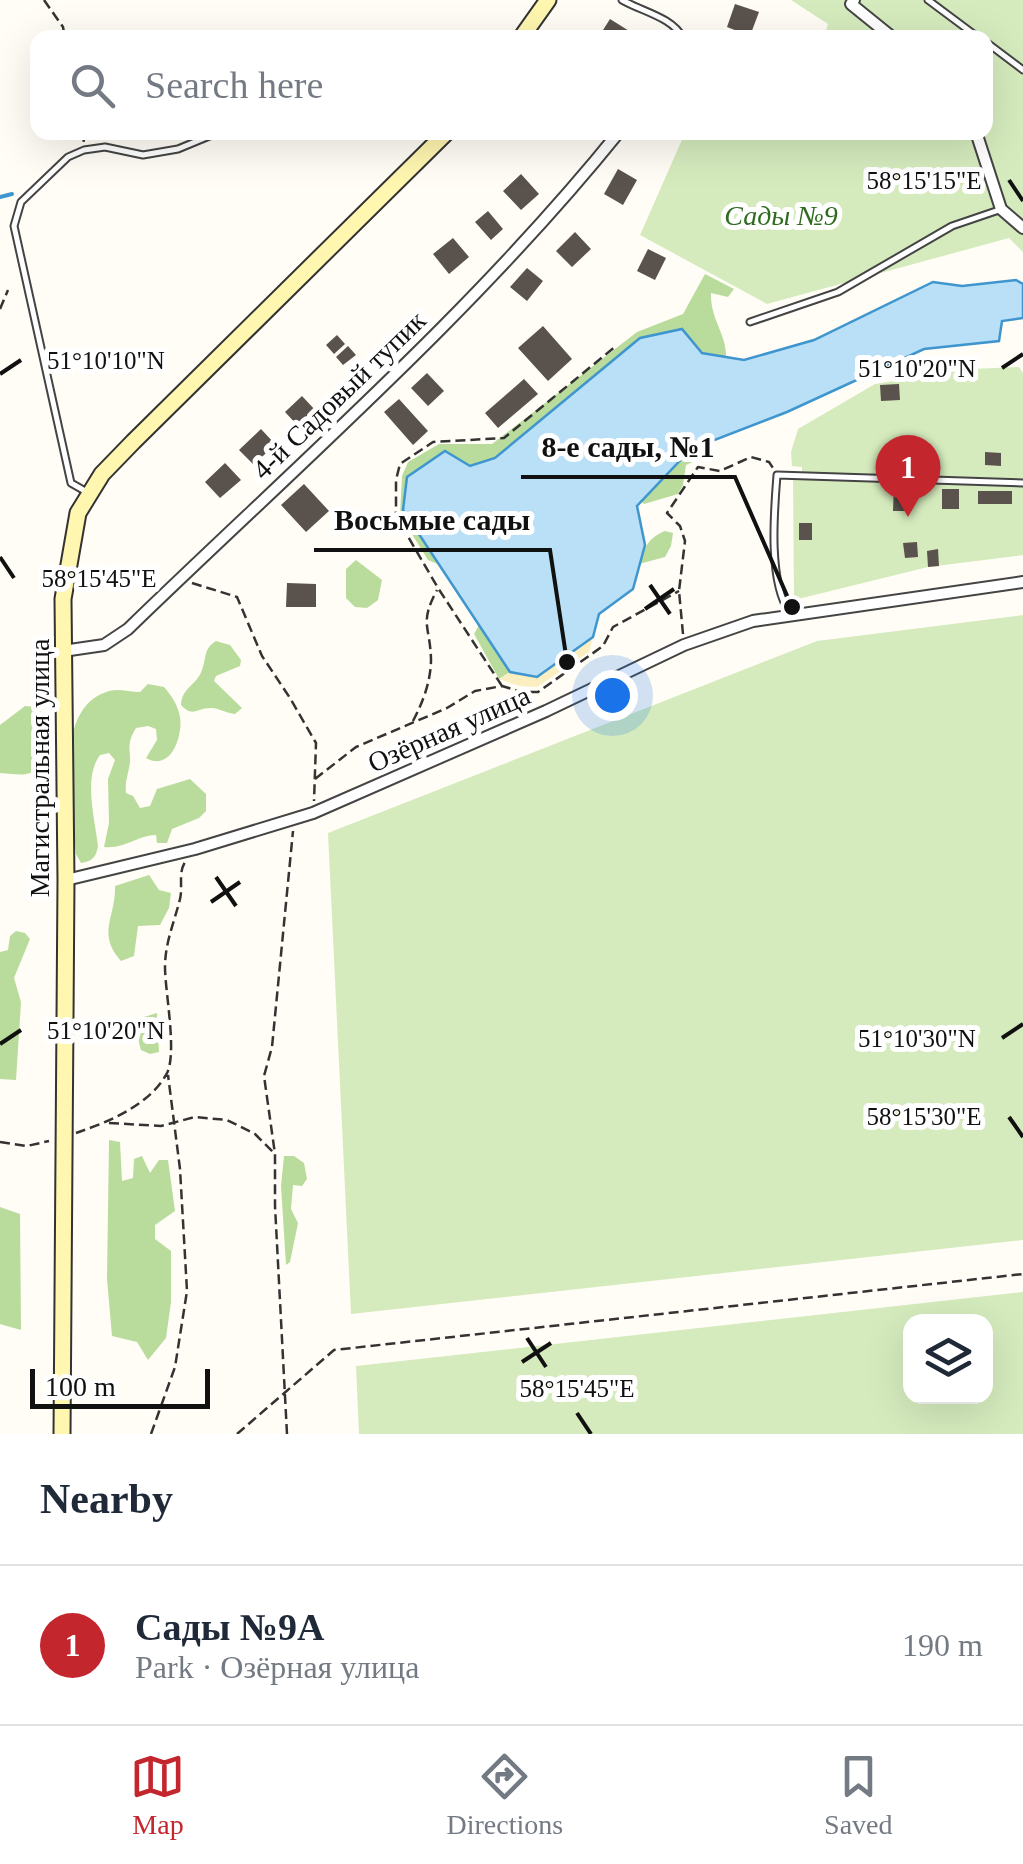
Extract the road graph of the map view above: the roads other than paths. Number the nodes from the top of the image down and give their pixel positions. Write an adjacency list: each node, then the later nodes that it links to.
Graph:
1 (548, 0): 5 (street)
2 (622, 0): 6 (lane)
3 (854, 0): 7 (street)
4 (928, 0): 8 (lane)
5 (527, 30)
6 (676, 30)
7 (883, 30)
8 (968, 30)
9 (993, 47): 10 (lane)
10 (1023, 70)
11 (199, 140): 19 (lane)
12 (436, 140): 19 (street, Магистральная улица)
13 (613, 140): 22 (street, 4-й Садовый тупик)
14 (979, 140): 15 (street)
15 (1002, 209): 16 (street); 17 (lane)
16 (1023, 228)
17 (750, 322)
18 (1023, 483): 21 (lane)
19 (89, 493): 22 (street, Магистральная улица)
20 (1023, 582): 21 (street, Озёрная улица)
21 (790, 615): 23 (street, Озёрная улица)
22 (63, 652): 23 (street, Магистральная улица)
23 (66, 880): 24 (street, Магистральная улица)
24 (62, 1434)

